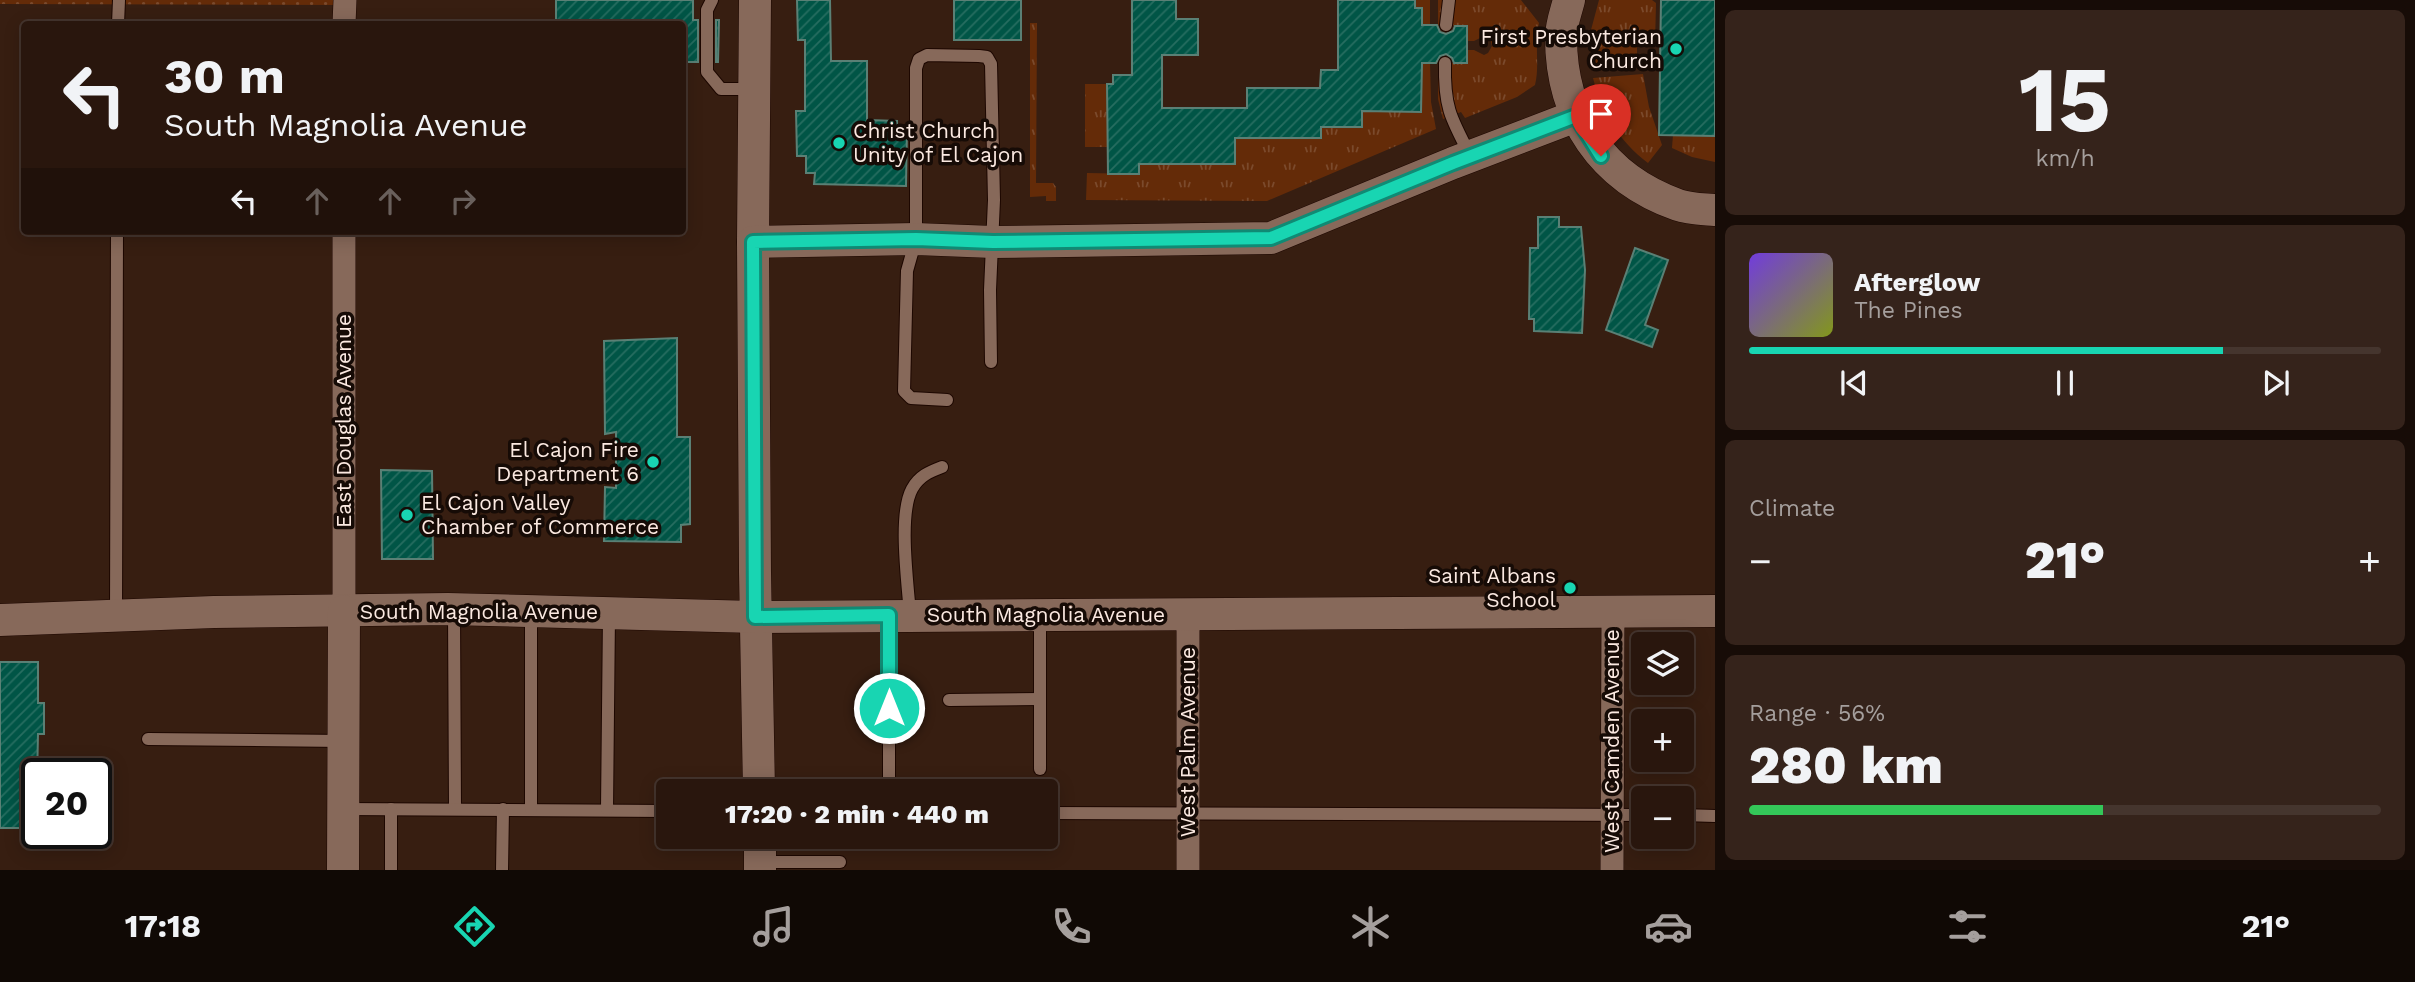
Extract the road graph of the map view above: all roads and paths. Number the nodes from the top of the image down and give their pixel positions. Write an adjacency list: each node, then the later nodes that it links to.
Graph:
1 (119, 0): 7 (lane)
2 (345, 0): 8 (street)
3 (712, 0): 11 (lane)
4 (755, 0): 11 (street)
5 (1449, 0): 9 (lane)
6 (1569, 0): 12 (street)
7 (118, 21)
8 (344, 21)
9 (1446, 25)
10 (1445, 63): 13 (lane)
11 (755, 89): 18 (street)
12 (1576, 116): 13 (street); 14 (street)
13 (1471, 156): 19 (street)
14 (1715, 210)
15 (117, 235): 32 (lane)
16 (344, 235): 24 (street, East Douglas Avenue)
17 (916, 239): 18 (street); 19 (street); 19 (lane); 21 (lane)
18 (753, 242): 33 (street)
19 (993, 242): 20 (lane)
20 (991, 362)
21 (947, 400)
22 (942, 467): 29 (lane)
23 (454, 610): 24 (street, South Magnolia Avenue); 25 (street, South Magnolia Avenue); 44 (lane)
24 (344, 611): 32 (street, South Magnolia Avenue); 38 (street)
25 (531, 611): 27 (street, South Magnolia Avenue); 46 (lane)
26 (1715, 611): 28 (street, South Magnolia Avenue)
27 (609, 612): 33 (street, South Magnolia Avenue); 47 (lane)
28 (1612, 612): 31 (street, South Magnolia Avenue); 50 (street, West Camden Avenue)
29 (899, 615): 30 (street, South Magnolia Avenue); 33 (street, South Magnolia Avenue); 41 (lane)
30 (1040, 615): 31 (street, South Magnolia Avenue); 35 (lane)
31 (1188, 615): 51 (street, West Palm Avenue)
32 (116, 616): 34 (street, South Magnolia Avenue)
33 (755, 617): 40 (street)
34 (0, 620)
35 (1040, 699): 36 (lane); 39 (lane)
36 (948, 700)
37 (148, 739): 38 (lane)
38 (343, 741): 42 (street)
39 (1040, 769)
40 (759, 779)
41 (890, 779)
42 (343, 809): 43 (lane); 57 (street)
43 (391, 809): 44 (lane); 58 (lane)
44 (455, 809): 45 (lane)
45 (503, 809): 46 (lane); 59 (lane)
46 (531, 809): 47 (lane)
47 (607, 809): 48 (lane)
48 (656, 811)
49 (1058, 813): 51 (lane)
50 (1612, 814): 51 (lane); 52 (lane); 61 (street, West Camden Avenue)
51 (1188, 815): 60 (street, West Palm Avenue)
52 (1631, 815)
53 (1694, 816): 54 (lane)
54 (1715, 816)
55 (760, 856): 56 (lane)
56 (840, 862)
57 (343, 870)
58 (391, 870)
59 (502, 870)
60 (1188, 870)
61 (1612, 870)

